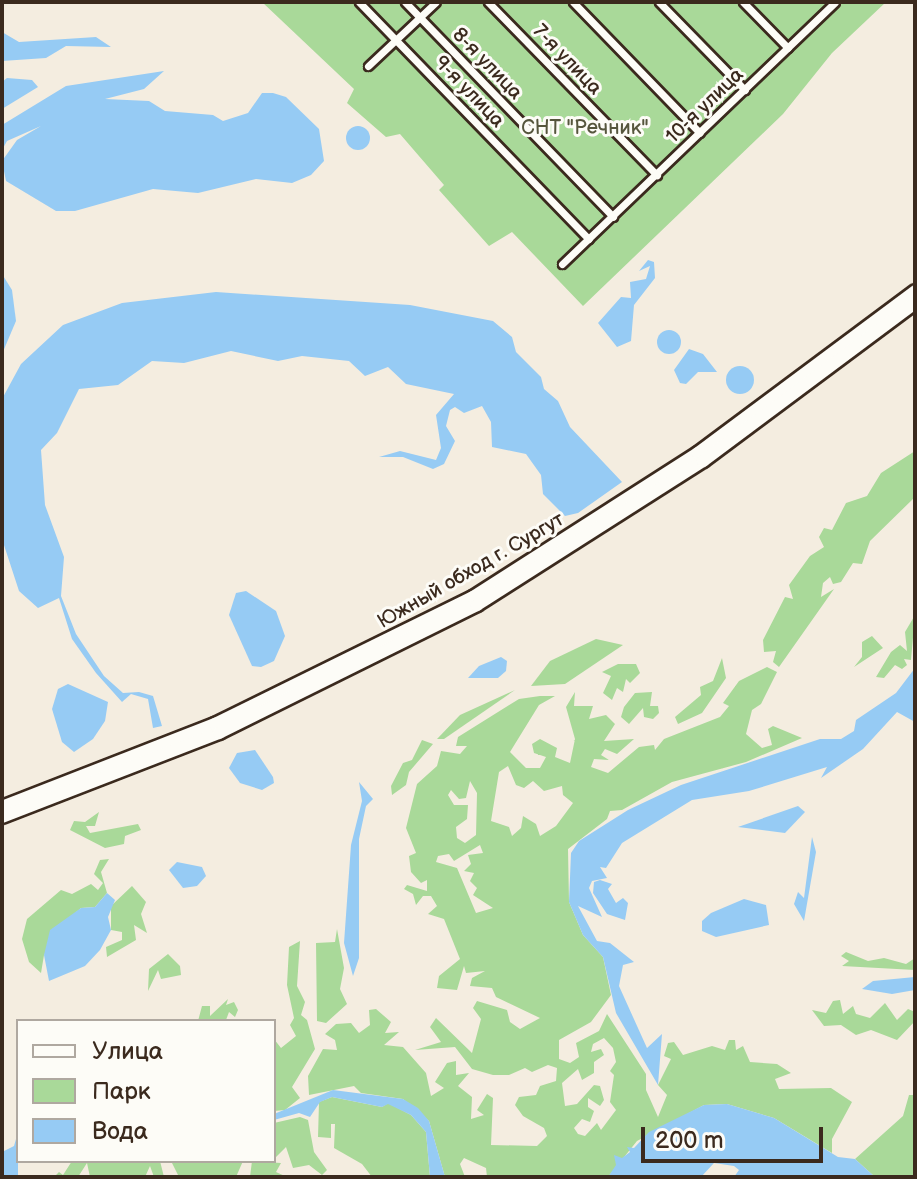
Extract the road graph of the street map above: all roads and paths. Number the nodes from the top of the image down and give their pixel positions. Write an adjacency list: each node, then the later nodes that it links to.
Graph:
1 (359, 2): 10 (street, 9-я улица)
2 (405, 2): 9 (street, 8-я улица)
3 (436, 2): 9 (street)
4 (488, 2): 15 (street, 7-я улица)
5 (573, 2): 14 (street)
6 (659, 2): 13 (street)
7 (743, 2): 11 (street)
8 (831, 3): 11 (street, 10-я улица)
9 (420, 17): 10 (street); 16 (street, 8-я улица)
10 (396, 40): 12 (street); 17 (street, 9-я улица)
11 (788, 48): 13 (street, 10-я улица)
12 (368, 66)
13 (745, 90): 14 (street, 10-я улица)
14 (700, 133): 15 (street, 10-я улица)
15 (657, 175): 16 (street, 10-я улица)
16 (613, 217): 17 (street, 10-я улица)
17 (589, 239): 18 (street, 10-я улица)
18 (562, 264)
19 (915, 291): 21 (highway, Южный обход г. Сургут)
20 (915, 303): 22 (highway, Южный обход г. Сургут)
21 (2, 807)
22 (2, 817)

